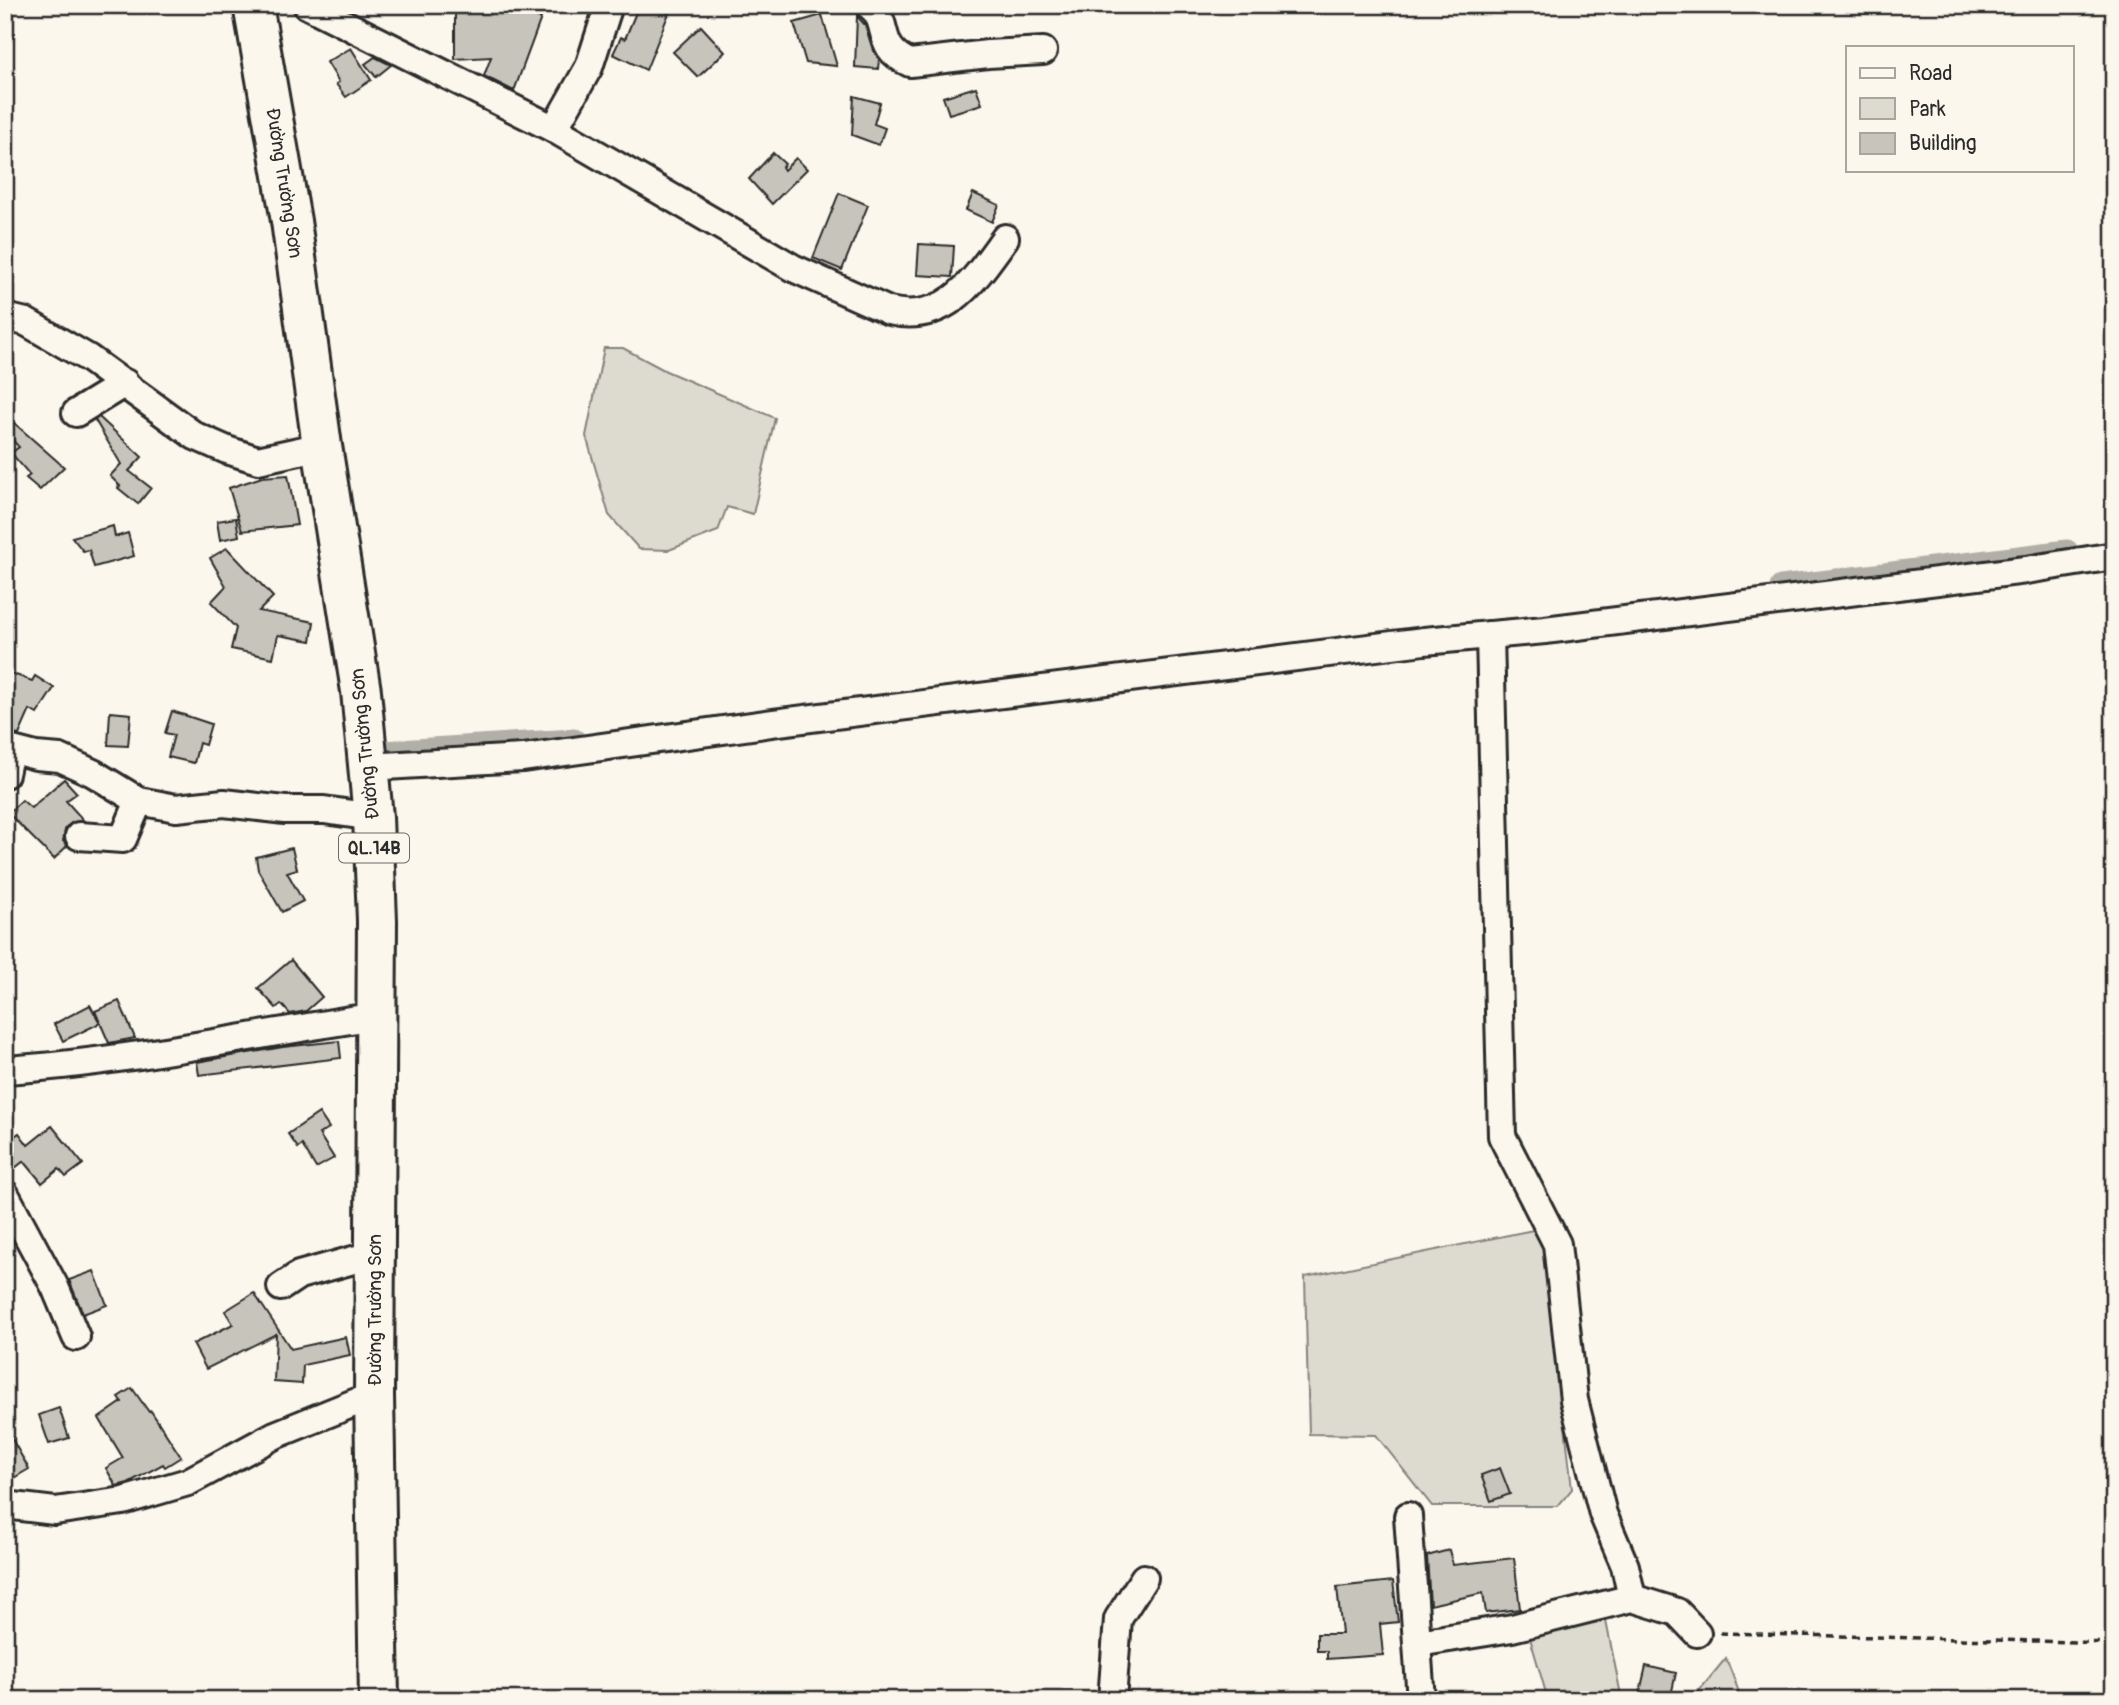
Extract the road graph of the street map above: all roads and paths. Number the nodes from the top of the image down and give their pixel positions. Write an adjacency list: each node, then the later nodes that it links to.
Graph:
1 (253, 5): 11 (highway, Đường Trường Sơn / QL.14B)
2 (307, 5): 6 (street)
3 (609, 5): 6 (street)
4 (869, 5): 5 (street)
5 (1043, 51)
6 (554, 130): 7 (street)
7 (1005, 238)
8 (6, 320): 9 (street)
9 (125, 383): 10 (street); 11 (street)
10 (76, 412)
11 (322, 446): 15 (highway, Đường Trường Sơn / QL.14B)
12 (2114, 556): 13 (street)
13 (1490, 635): 15 (street); 29 (street)
14 (7, 757): 16 (street)
15 (368, 767): 17 (highway, Đường Trường Sơn / QL.14B)
16 (139, 801): 17 (street); 18 (street)
17 (373, 817): 19 (highway, Đường Trường Sơn / QL.14B)
18 (79, 836)
19 (377, 1016): 20 (street); 22 (highway, Đường Trường Sơn / QL.14B)
20 (9, 1065)
21 (5, 1194): 24 (street)
22 (376, 1254): 23 (street); 25 (highway, Đường Trường Sơn / QL.14B)
23 (281, 1287)
24 (76, 1337)
25 (374, 1395): 26 (street); 33 (highway, Đường Trường Sơn / QL.14B)
26 (5, 1505)
27 (1408, 1516): 31 (street)
28 (1144, 1578): 34 (street)
29 (1632, 1598): 30 (street); 31 (street)
30 (1697, 1633): 32 (path)
31 (1418, 1643): 35 (street)
32 (2114, 1643)
33 (379, 1700)
34 (1112, 1700)
35 (1421, 1700)

